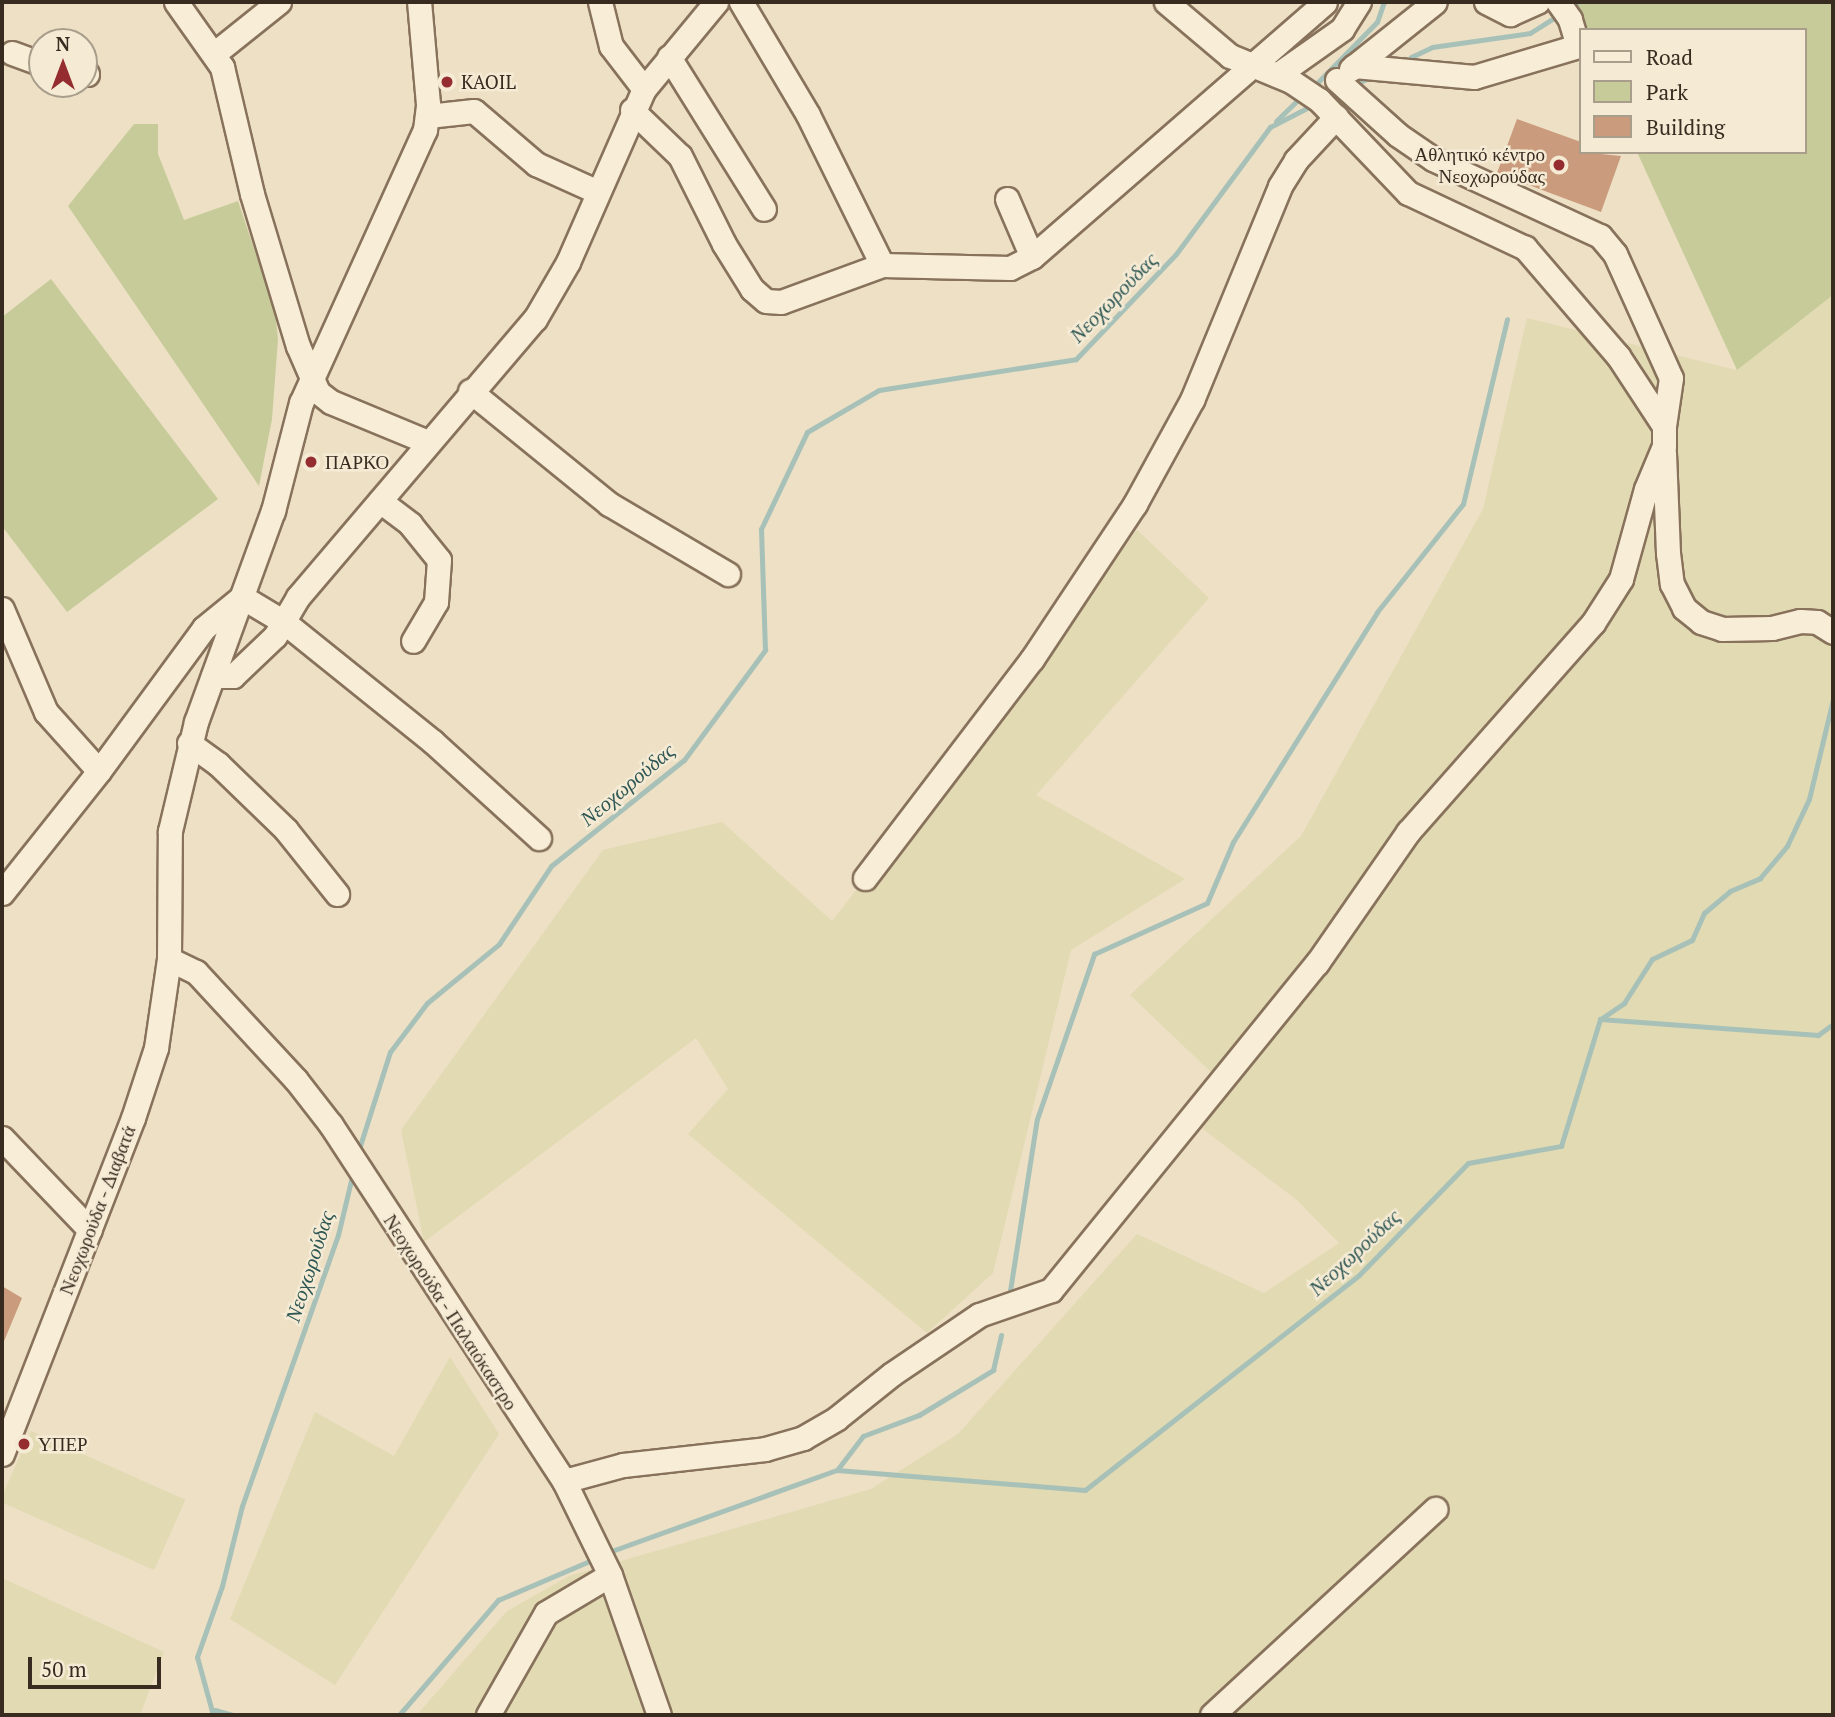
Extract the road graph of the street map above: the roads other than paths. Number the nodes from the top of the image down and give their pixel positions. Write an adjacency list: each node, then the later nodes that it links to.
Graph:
1 (176, 2): 14 (street)
2 (279, 2): 14 (street)
3 (419, 2): 24 (street)
4 (600, 2): 21 (street)
5 (716, 2): 16 (street)
6 (741, 2): 30 (street)
7 (1166, 2): 18 (street)
8 (1325, 2): 18 (street)
9 (1359, 2): 20 (street)
10 (1435, 2): 19 (street)
11 (1486, 2): 12 (street)
12 (1537, 2)
13 (1558, 2): 19 (street)
14 (215, 53): 31 (street)
15 (5, 55): 17 (street)
16 (669, 57): 21 (street); 28 (street)
17 (28, 61)
18 (1249, 65): 20 (street); 29 (street)
19 (1346, 73): 22 (street); 33 (street)
20 (1277, 75): 22 (street)
21 (644, 89): 23 (street)
22 (1316, 97): 25 (street)
23 (632, 110): 26 (street); 30 (street)
24 (428, 116): 26 (street); 31 (street, Νεοχωρούδα - Διαβατά)
25 (1336, 117): 33 (street); 46 (street)
26 (598, 192): 32 (street)
27 (1007, 199): 29 (street)
28 (764, 209)
29 (1031, 257): 30 (street)
30 (882, 265)
31 (312, 382): 34 (street); 37 (street, Νεοχωρούδα - Διαβατά)
32 (470, 391): 34 (street); 36 (street)
33 (1664, 436): 40 (street); 53 (street)
34 (428, 442): 35 (street)
35 (380, 501): 39 (street); 41 (street)
36 (728, 574)
37 (242, 597): 39 (street); 42 (street, Νεοχωρούδα - Διαβατά); 44 (street)
38 (2, 610): 44 (street)
39 (284, 622): 42 (street); 45 (street)
40 (1833, 632)
41 (413, 641)
42 (213, 676): 43 (street, Νεοχωρούδα - Διαβατά)
43 (189, 743): 48 (street); 49 (street, Νεοχωρούδα - Διαβατά)
44 (99, 771): 47 (street)
45 (539, 838)
46 (865, 878)
47 (2, 893)
48 (337, 894)
49 (169, 959): 51 (street, Νεοχωρούδα - Διαβατά); 53 (street, Νεοχωρούδα - Παλαιόκαστρο)
50 (2, 1138): 51 (street)
51 (90, 1230): 52 (street, Νεοχωρούδα - Διαβατά)
52 (2, 1454)
53 (565, 1481): 55 (street, Νεοχωρούδα - Παλαιόκαστρο)
54 (1435, 1509): 58 (street)
55 (610, 1575): 56 (street); 57 (street, Νεοχωρούδα - Παλαιόκαστρο)
56 (488, 1715)
57 (659, 1715)
58 (1212, 1715)

